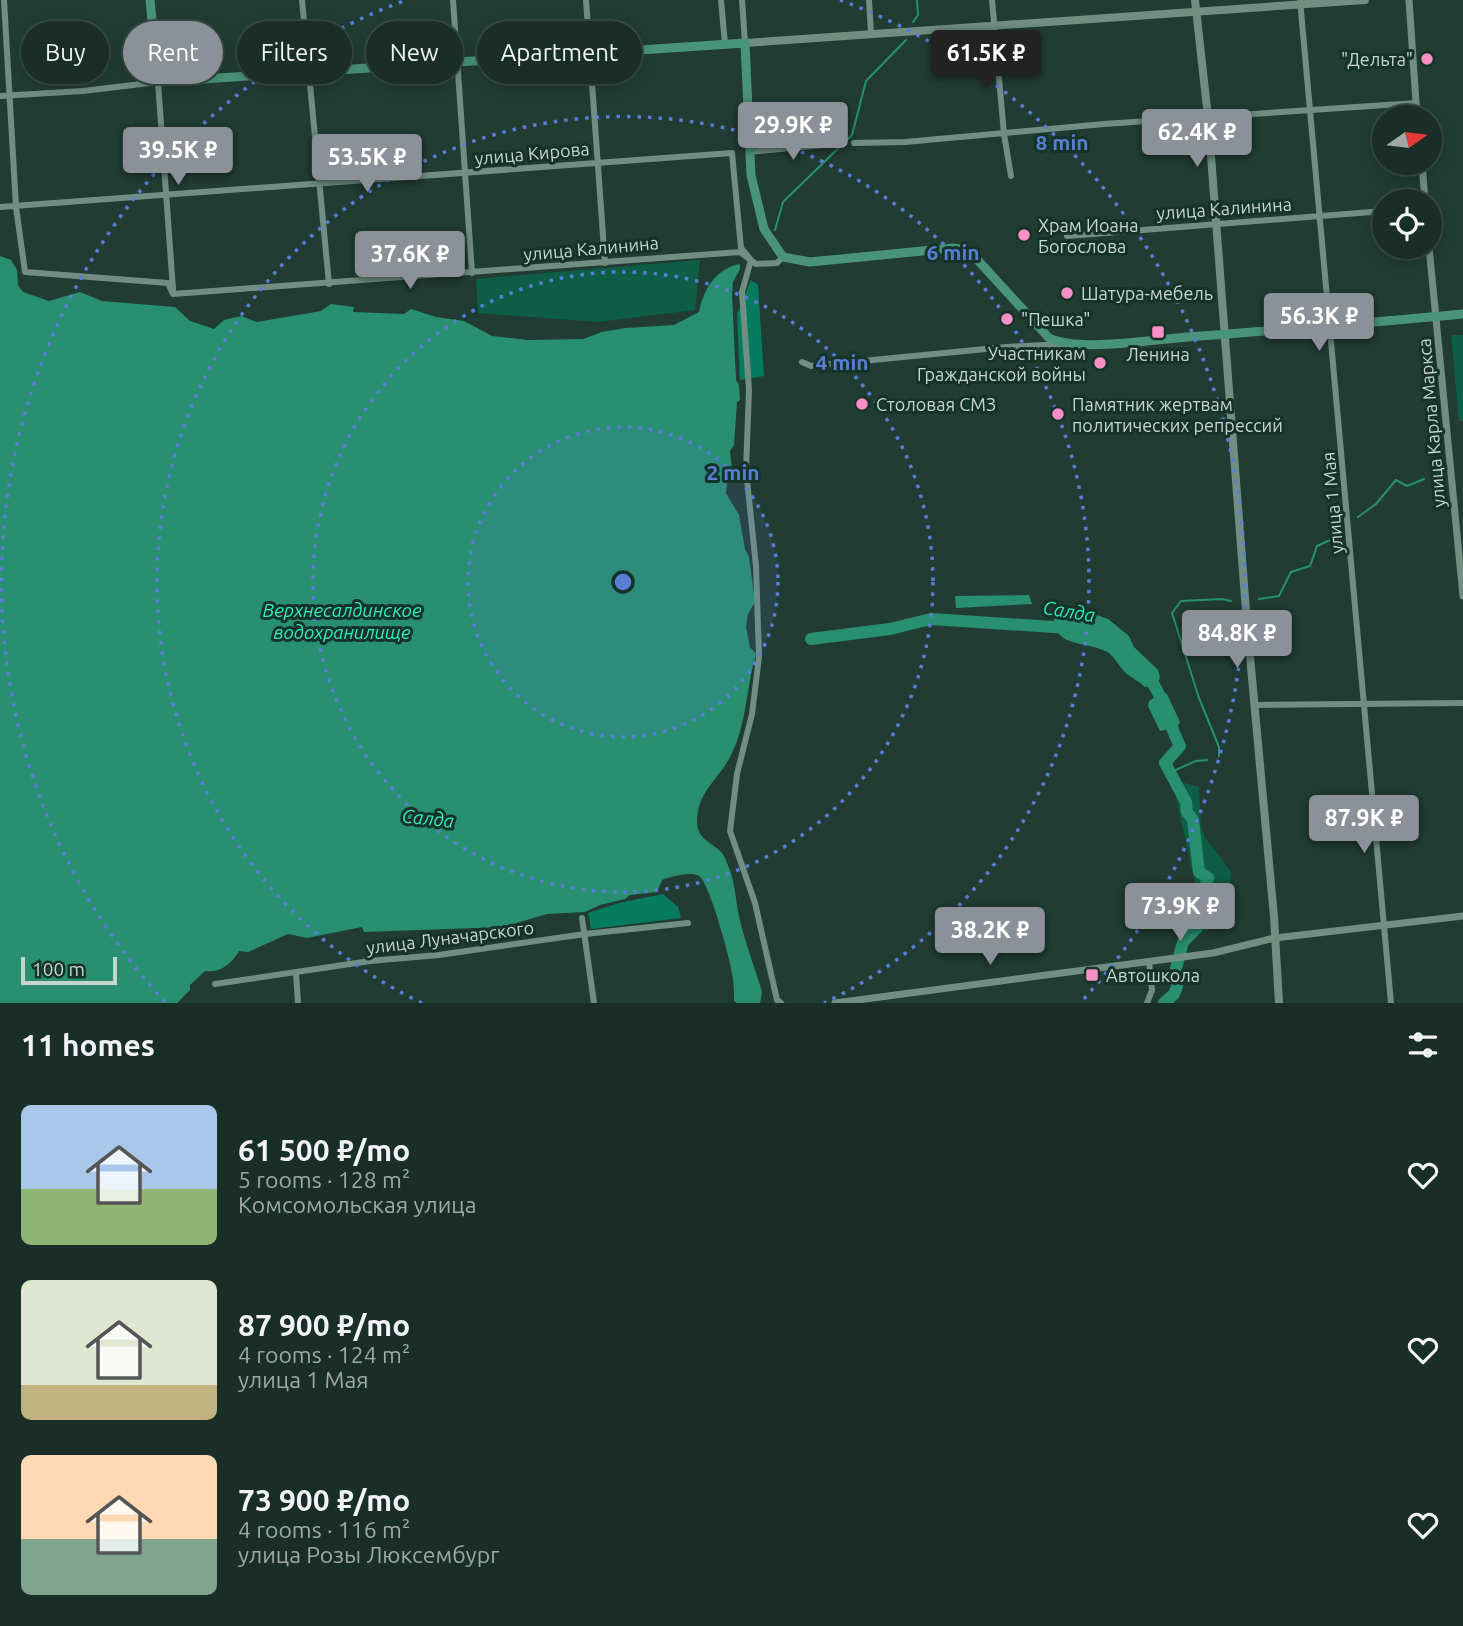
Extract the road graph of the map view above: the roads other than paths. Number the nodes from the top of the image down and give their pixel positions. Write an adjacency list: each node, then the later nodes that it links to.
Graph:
1 (5, 0): 29 (street)
2 (150, 0): 15 (main road)
3 (302, 0): 16 (street)
4 (453, 0): 17 (street)
5 (586, 0): 18 (street)
6 (722, 0): 22 (street)
7 (742, 0): 21 (street)
8 (869, 0): 20 (street)
9 (992, 0): 19 (street)
10 (1195, 0): 14 (main road)
11 (1365, 0): 13 (main road)
12 (1409, 0): 31 (street)
13 (1301, 3): 14 (main road); 32 (street, улица 1 Мая)
14 (1197, 11): 19 (main road); 33 (main road)
15 (152, 21)
16 (304, 21)
17 (455, 21)
18 (588, 21)
19 (994, 26): 20 (main road); 34 (street)
20 (872, 33): 21 (main road)
21 (745, 43): 22 (main road); 37 (main road)
22 (725, 44): 23 (main road)
23 (642, 50)
24 (141, 84): 29 (street)
25 (158, 84): 42 (street)
26 (310, 84): 41 (street)
27 (461, 84): 39 (street)
28 (593, 84): 38 (street)
29 (8, 95): 30 (street); 44 (street)
30 (0, 96)
31 (1416, 103): 32 (street)
32 (1309, 110): 33 (street); 46 (street, улица 1 Мая)
33 (1208, 117): 34 (street); 47 (main road)
34 (1004, 134): 35 (street); 40 (street)
35 (854, 142)
36 (834, 144): 37 (street)
37 (750, 152): 49 (main road)
38 (599, 162): 39 (street, улица Кирова); 51 (street, улица Кирова); 52 (street)
39 (467, 173): 41 (street, улица Кирова); 53 (street)
40 (1011, 176)
41 (318, 185): 42 (street, улица Кирова); 54 (street)
42 (165, 196): 44 (street, улица Кирова); 55 (street)
43 (0, 207): 44 (street, улица Кирова)
44 (16, 207): 55 (street, улица Калинина)
45 (1372, 212): 46 (street, улица Калинина)
46 (1319, 217): 47 (street, улица Калинина); 58 (street, улица 1 Мая)
47 (1215, 225): 48 (street, улица Калинина); 59 (main road)
48 (1067, 236)
49 (783, 257): 51 (street, улица Калинина); 60 (main road)
50 (1430, 259): 57 (street, улица Карла Маркса)
51 (751, 260): 52 (street, улица Калинина); 77 (street)
52 (605, 263): 53 (street, улица Калинина)
53 (472, 273): 54 (street, улица Калинина)
54 (329, 284): 55 (street, улица Калинина)
55 (173, 294)
56 (1463, 314): 57 (main road)
57 (1436, 316): 58 (main road); 62 (street, улица Карла Маркса)
58 (1330, 327): 59 (main road); 64 (street, улица 1 Мая)
59 (1225, 334): 60 (main road); 65 (main road)
60 (1063, 344): 61 (street)
61 (802, 362)
62 (1463, 596)
63 (1463, 703): 64 (street)
64 (1366, 704): 65 (street); 69 (street, улица 1 Мая)
65 (1255, 705): 71 (main road)
66 (1463, 916): 69 (street)
67 (582, 918): 70 (street)
68 (688, 923): 70 (street, улица Луначарского)
69 (1383, 926): 71 (street); 81 (street, улица 1 Мая)
70 (584, 934): 73 (street, улица Луначарского); 76 (street)
71 (1275, 939): 72 (street); 80 (main road)
72 (1149, 961): 78 (street); 79 (street)
73 (296, 973): 74 (street, улица Луначарского); 75 (street)
74 (215, 984)
75 (298, 1003)
76 (594, 1003)
77 (781, 1003)
78 (835, 1003)
79 (1147, 1003)
80 (1279, 1003)
81 (1391, 1003)

